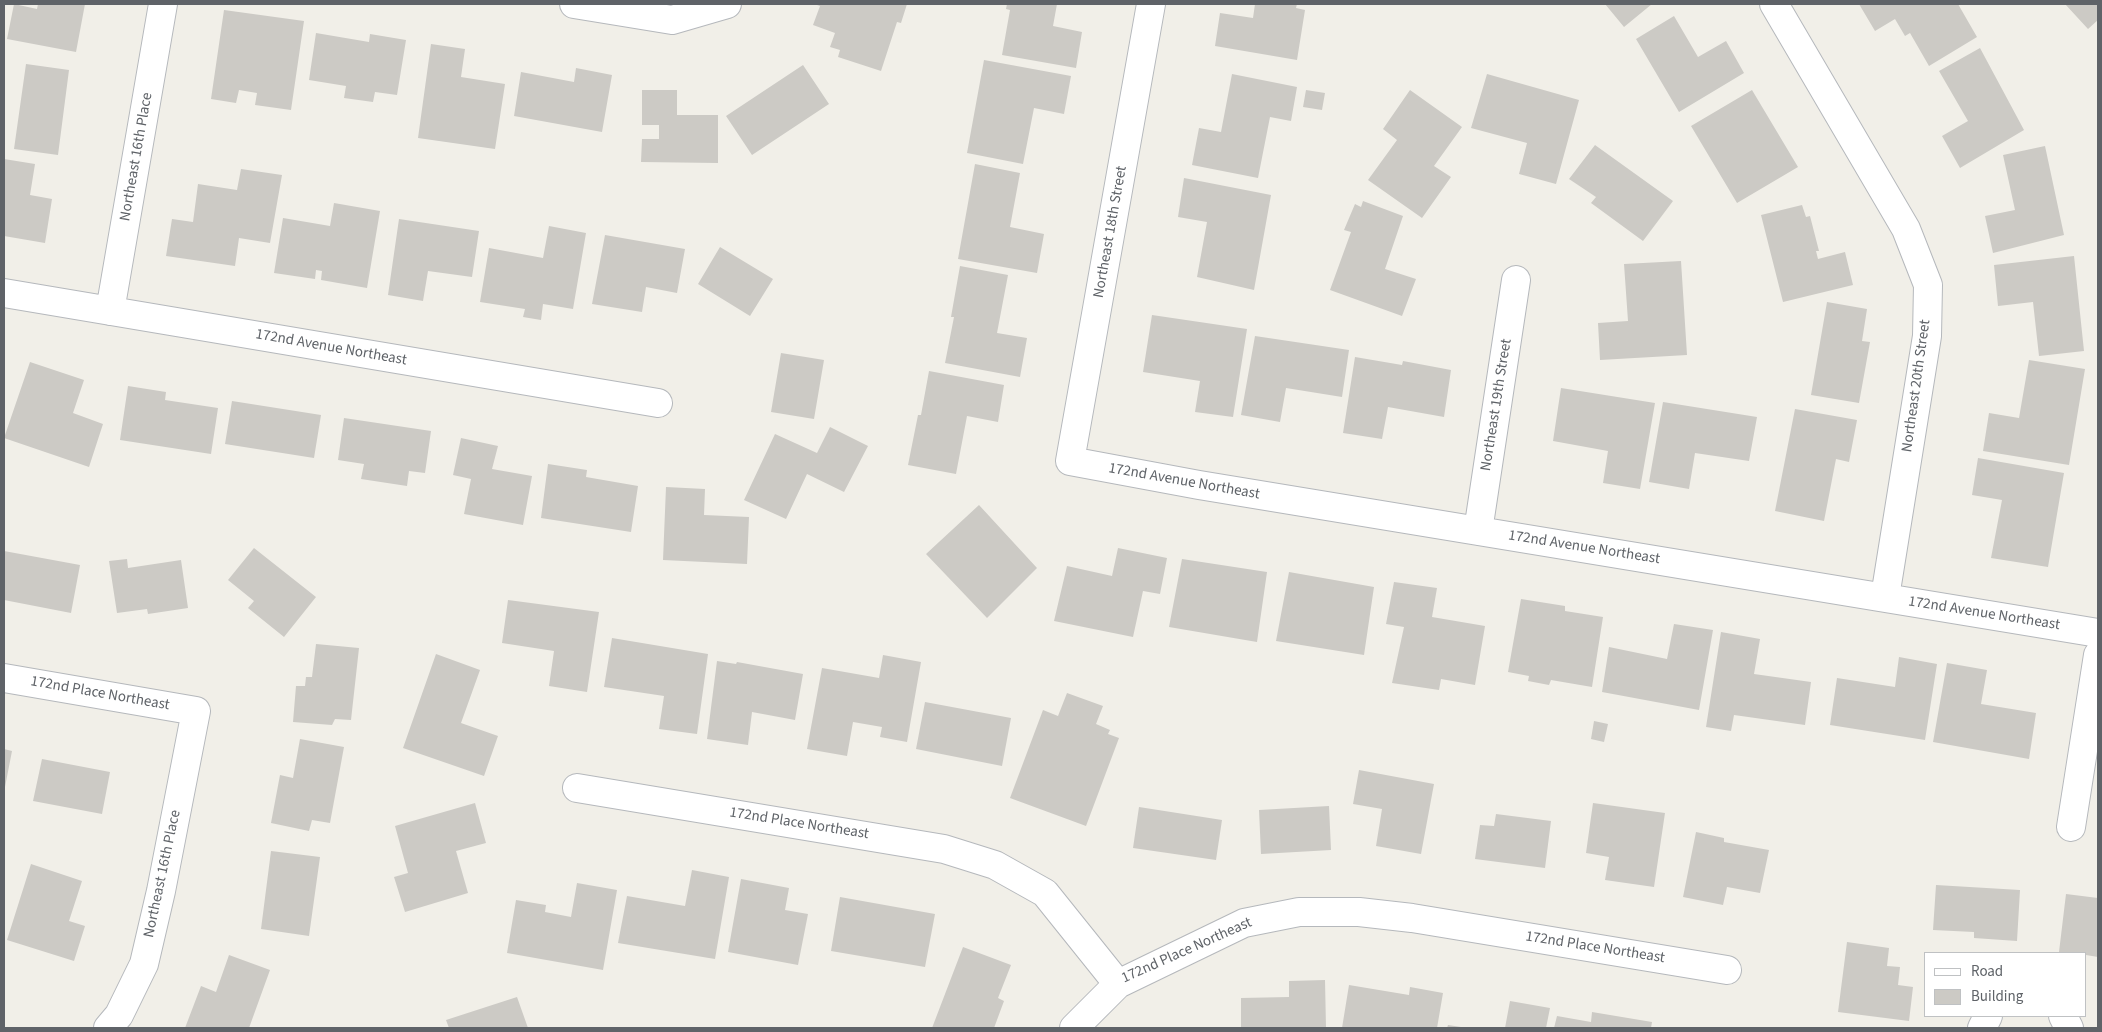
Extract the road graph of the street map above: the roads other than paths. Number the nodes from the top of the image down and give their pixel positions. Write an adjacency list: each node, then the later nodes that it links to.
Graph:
1 (163, 4): 8 (street, Northeast 16th Place)
2 (574, 4): 5 (street)
3 (1151, 4): 10 (street, Northeast 18th Street)
4 (1774, 4): 12 (street, Northeast 20th Street)
5 (725, 5)
6 (1516, 280): 11 (street, Northeast 19th Street)
7 (4, 293): 8 (street, 172nd Avenue Northeast)
8 (110, 311): 9 (street, 172nd Avenue Northeast)
9 (658, 403)
10 (1070, 461): 11 (street, 172nd Avenue Northeast)
11 (1478, 531): 12 (street, 172nd Avenue Northeast)
12 (1885, 597): 13 (street, 172nd Avenue Northeast)
13 (2098, 633)
14 (2098, 655): 18 (street)
15 (4, 678): 16 (street, 172nd Place Northeast)
16 (196, 711): 21 (street, Northeast 16th Place)
17 (578, 788): 20 (street, 172nd Place Northeast)
18 (2071, 827)
19 (1727, 970): 20 (street, 172nd Place Northeast)
20 (1118, 984): 22 (street)
21 (108, 1028)
22 (1074, 1028)

